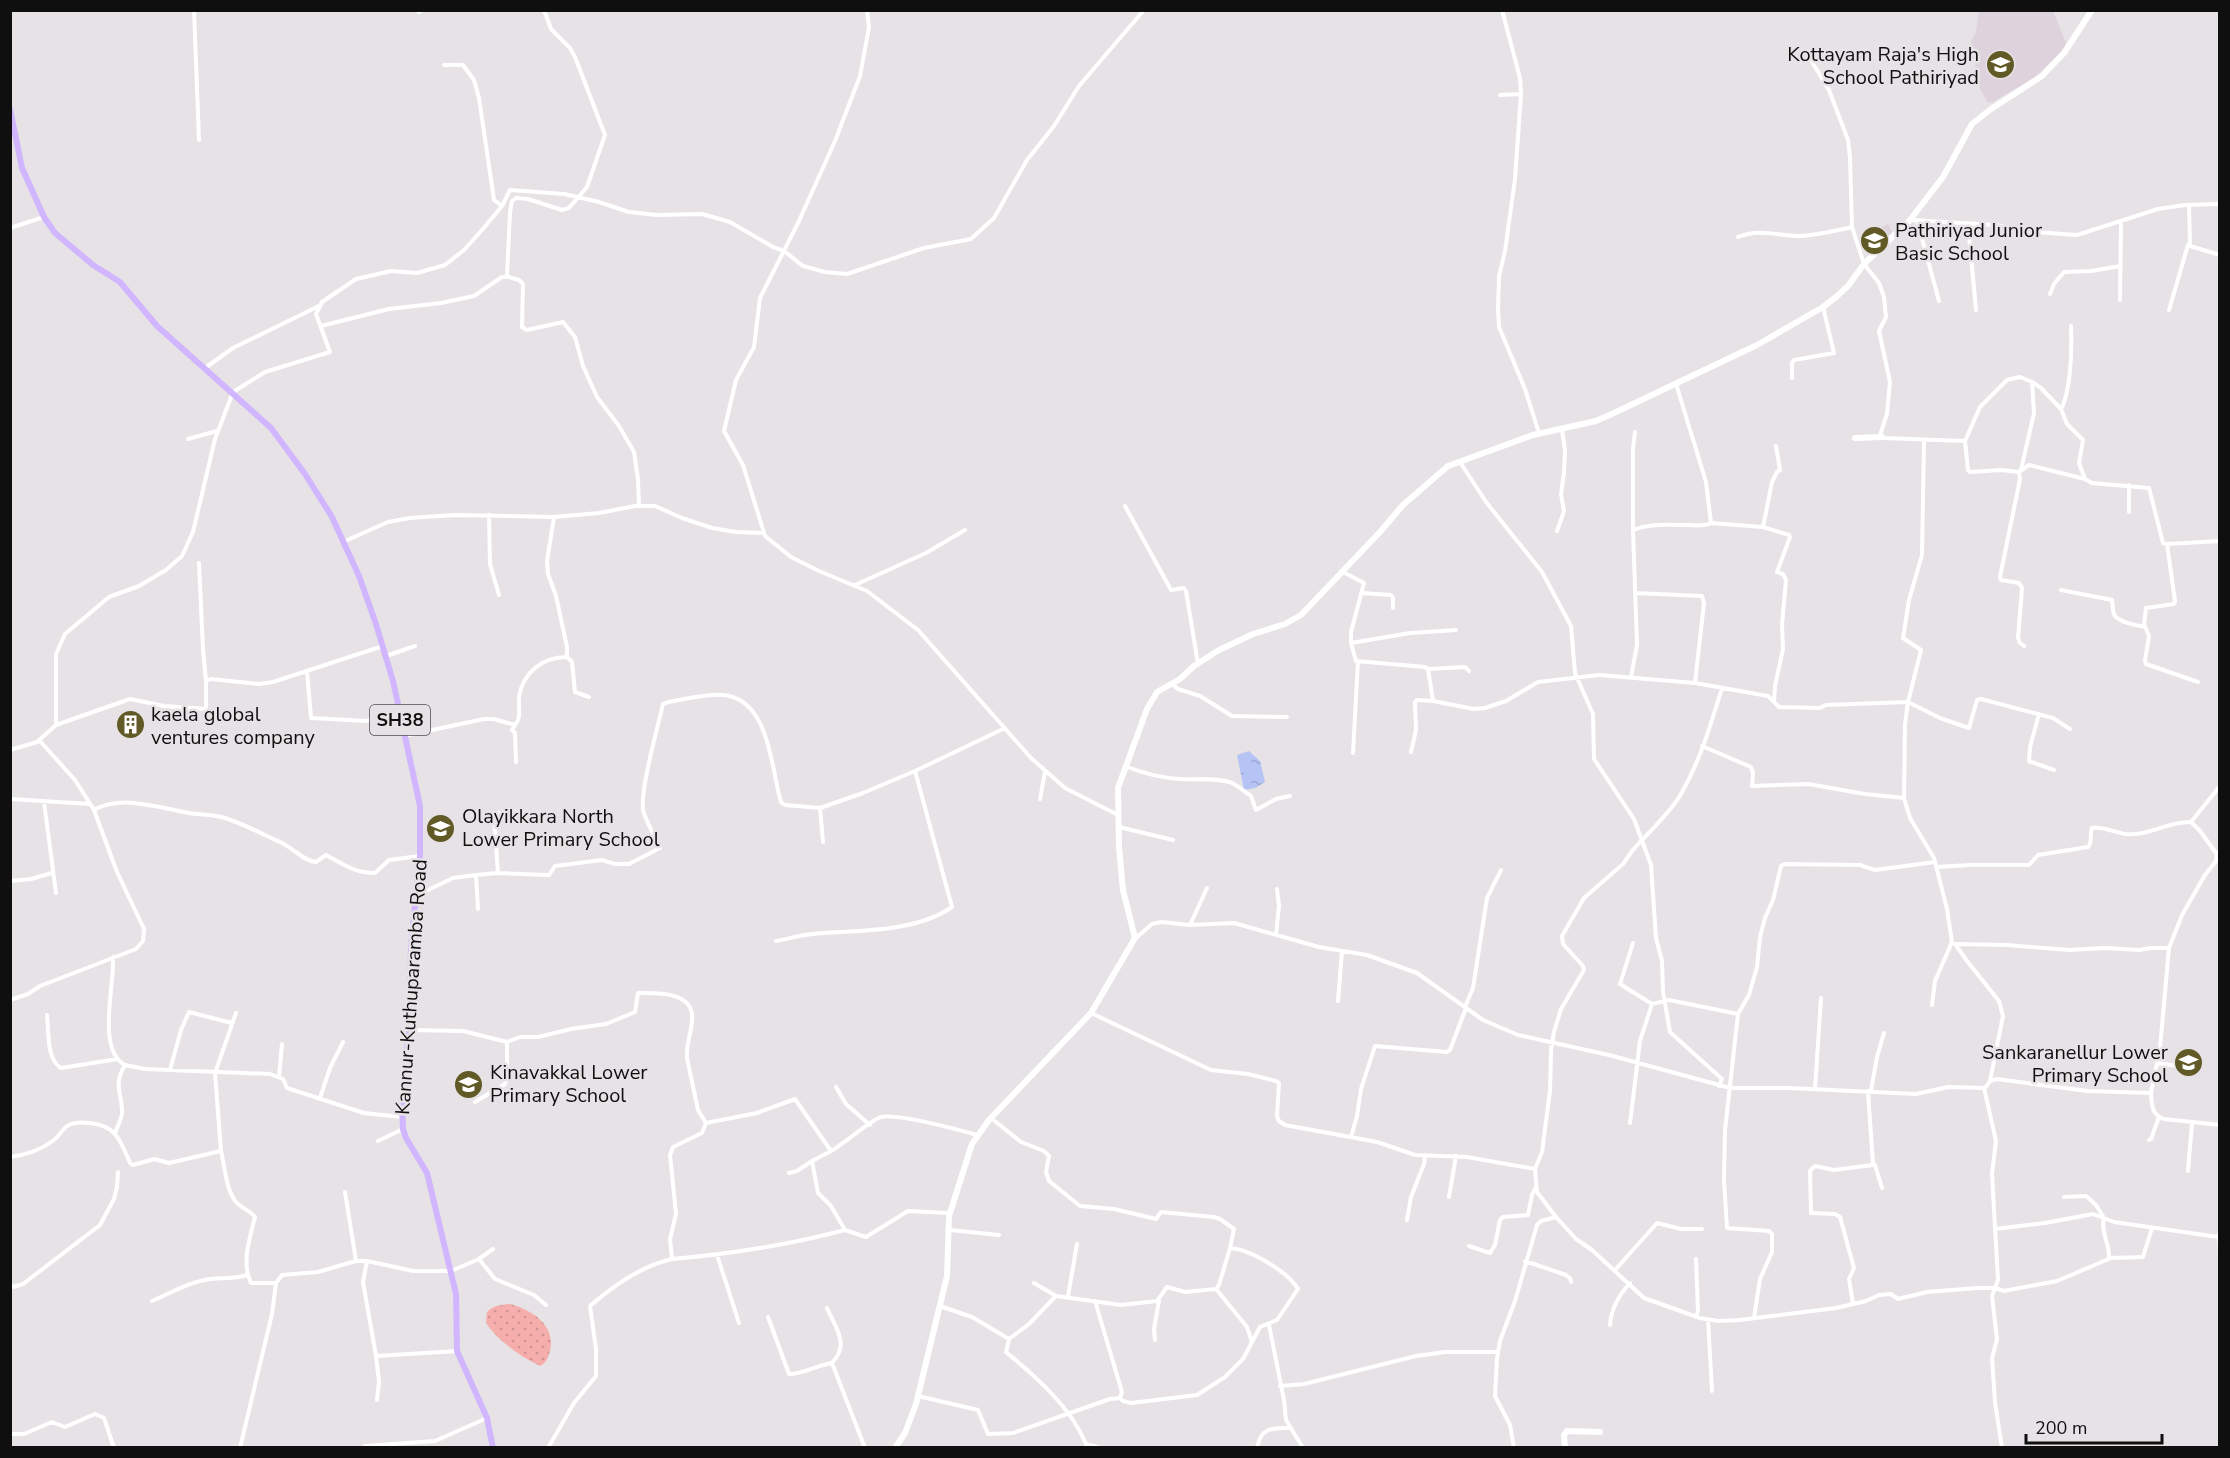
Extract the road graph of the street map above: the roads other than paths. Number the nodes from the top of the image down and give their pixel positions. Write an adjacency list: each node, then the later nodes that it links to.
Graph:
1 (194, 10): 14 (street)
2 (417, 10): 3 (street)
3 (424, 10)
4 (544, 10): 15 (street)
5 (867, 10): 27 (street)
6 (1144, 10): 27 (street)
7 (1502, 10): 11 (street)
8 (2092, 10): 20 (main road)
9 (1809, 57): 23 (street)
10 (444, 65): 18 (street)
11 (1521, 94): 12 (street); 50 (street)
12 (1500, 95)
13 (10, 109): 19 (main road, Kannur-Kuthuparamba Road / SH38)
14 (199, 140)
15 (579, 197): 18 (street); 27 (street); 31 (street)
16 (2220, 204): 17 (street)
17 (2189, 205): 21 (street); 26 (street)
18 (501, 206): 35 (street)
19 (44, 217): 24 (street); 41 (main road, Kannur-Kuthuparamba Road / SH38)
20 (1914, 220): 22 (street); 29 (main road); 34 (street)
21 (2121, 221): 22 (street); 30 (street)
22 (1968, 224): 37 (street)
23 (1852, 227): 25 (street); 29 (street)
24 (10, 228)
25 (1738, 237)
26 (2189, 243): 28 (street); 38 (street)
27 (784, 251): 71 (street)
28 (2220, 255)
29 (1864, 264): 36 (main road); 51 (street)
30 (2121, 266): 32 (street); 33 (street)
31 (508, 277): 39 (street); 61 (street)
32 (2050, 294)
33 (2120, 300)
34 (1939, 301)
35 (320, 306): 39 (street); 41 (street)
36 (1823, 307): 42 (street); 44 (main road)
37 (1976, 310)
38 (2169, 310)
39 (321, 326): 45 (street)
40 (2072, 326): 46 (street)
41 (206, 368): 45 (main road, Kannur-Kuthuparamba Road / SH38)
42 (1792, 378)
43 (2032, 382): 46 (street); 55 (street); 58 (street)
44 (1676, 384): 47 (main road); 66 (street)
45 (233, 392): 48 (street); 73 (main road, Kannur-Kuthuparamba Road / SH38)
46 (2061, 409): 59 (street)
47 (1562, 430): 50 (main road); 70 (street)
48 (218, 431): 53 (street); 110 (street)
49 (1635, 432): 69 (street)
50 (1539, 434): 57 (main road)
51 (1882, 437): 52 (main road); 54 (street)
52 (1855, 438)
53 (188, 439)
54 (1924, 440): 55 (street); 106 (street)
55 (1965, 441): 58 (street)
56 (1776, 446): 67 (street)
57 (1460, 461): 76 (main road); 96 (street)
58 (2020, 471): 59 (street); 88 (street)
59 (2085, 479): 60 (street)
60 (2129, 485): 63 (street); 74 (street)
61 (639, 506): 65 (street); 71 (street)
62 (1125, 506): 92 (street)
63 (2128, 512)
64 (489, 515): 65 (street); 73 (street); 81 (street)
65 (554, 517): 90 (street)
66 (1711, 523): 67 (street); 69 (street)
67 (1763, 526): 105 (street)
68 (965, 530): 77 (street)
69 (1633, 530): 80 (street)
70 (1557, 531)
71 (763, 533): 77 (street)
72 (2220, 541): 74 (street)
73 (343, 542): 86 (main road, Kannur-Kuthuparamba Road / SH38)
74 (2167, 544): 83 (street)
75 (199, 563): 98 (street)
76 (1342, 572): 79 (street); 92 (main road)
77 (854, 585): 112 (street)
78 (2061, 590): 83 (street)
79 (1362, 593): 82 (street); 85 (street)
80 (1635, 593): 97 (street); 100 (street)
81 (499, 595)
82 (1393, 608)
83 (2146, 627): 99 (street)
84 (1456, 630): 85 (street)
85 (1352, 643): 91 (street)
86 (383, 646): 89 (main road, Kannur-Kuthuparamba Road / SH38); 94 (street)
87 (415, 646): 89 (street)
88 (2024, 646)
89 (386, 656): 107 (main road, Kannur-Kuthuparamba Road / SH38)
90 (567, 657): 103 (street); 111 (street)
91 (1358, 661): 93 (street); 119 (street)
92 (1198, 664): 101 (main road)
93 (1428, 669): 95 (street); 104 (street)
94 (307, 671): 98 (street); 107 (street)
95 (1468, 671)
96 (1577, 678): 97 (street); 104 (street); 139 (street)
97 (1631, 678): 100 (street)
98 (206, 681): 110 (street)
99 (2198, 682)
100 (1695, 683): 102 (street)
101 (1171, 684): 109 (street); 121 (main road)
102 (1722, 688): 105 (street); 116 (street)
103 (589, 697)
104 (1433, 701): 118 (street)
105 (1774, 702): 106 (street)
106 (1908, 702): 108 (street); 127 (street)
107 (399, 713): 114 (main road, Kannur-Kuthuparamba Road / SH38)
108 (2037, 714): 113 (street); 122 (street)
109 (1287, 717)
110 (56, 724): 115 (street)
111 (515, 725): 114 (street); 120 (street)
112 (1005, 728): 123 (street); 124 (street)
113 (2070, 729)
114 (404, 736): 142 (main road, Kannur-Kuthuparamba Road / SH38)
115 (39, 740): 117 (street); 131 (street)
116 (1702, 746): 127 (street); 139 (street)
117 (10, 750)
118 (1411, 752)
119 (1353, 753)
120 (516, 762)
121 (1124, 766): 126 (street); 135 (main road)
122 (2054, 770)
123 (915, 771): 132 (street); 158 (street)
124 (1046, 771): 129 (street); 135 (street)
125 (2220, 786): 136 (street)
126 (1290, 796)
127 (1904, 798): 144 (street)
128 (10, 799): 130 (street)
129 (1040, 799)
130 (44, 802): 131 (street); 146 (street)
131 (90, 804): 133 (street)
132 (820, 808): 140 (street); 147 (street)
133 (94, 810): 142 (street); 163 (street)
134 (514, 811): 147 (street)
135 (1119, 815): 137 (main road)
136 (2191, 822): 141 (street); 144 (street)
137 (1119, 827): 138 (street); 157 (main road)
138 (1173, 840)
139 (1641, 840): 167 (street); 178 (street)
140 (823, 843)
141 (2218, 852): 143 (street)
142 (420, 856): 152 (main road, Kannur-Kuthuparamba Road / SH38)
143 (2218, 862): 161 (street)
144 (1936, 865): 160 (street); 173 (street)
145 (1501, 870): 170 (street)
146 (52, 873): 149 (street); 153 (street)
147 (498, 873): 148 (street)
148 (476, 875): 152 (street); 154 (street)
149 (10, 880)
150 (1208, 888): 155 (street)
151 (1277, 890): 156 (street)
152 (417, 891): 176 (main road, Kannur-Kuthuparamba Road / SH38)
153 (56, 893)
154 (478, 909)
155 (1190, 925): 156 (street); 157 (street)
156 (1276, 935): 162 (street)
157 (1135, 938): 172 (main road)
158 (776, 941)
159 (1633, 943): 168 (street)
160 (1954, 943): 161 (street); 169 (street); 190 (street)
161 (2169, 948): 184 (street)
162 (1342, 951): 166 (street); 170 (street)
163 (113, 957): 165 (street); 182 (street)
164 (1821, 998): 195 (street)
165 (10, 1000)
166 (1338, 1001)
167 (1665, 1001): 168 (street); 173 (street); 191 (street)
168 (1652, 1004): 183 (street)
169 (1932, 1005)
170 (1465, 1008): 178 (street); 211 (street)
171 (236, 1013): 175 (street)
172 (1091, 1013): 202 (main road); 211 (street)
173 (1738, 1014): 193 (street)
174 (47, 1015): 182 (street)
175 (232, 1023): 187 (street); 188 (street)
176 (409, 1030): 180 (street); 200 (main road, Kannur-Kuthuparamba Road / SH38)
177 (1884, 1033): 196 (street)
178 (1552, 1041): 183 (street); 221 (street)
179 (343, 1042): 198 (street)
180 (507, 1042): 199 (street); 203 (street)
181 (282, 1044): 189 (street)
182 (118, 1059): 185 (street)
183 (1638, 1064): 191 (street); 204 (street)
184 (2157, 1064): 186 (street); 197 (street)
185 (125, 1065): 187 (street); 209 (street)
186 (2176, 1066)
187 (170, 1070): 188 (street)
188 (215, 1073): 189 (street); 214 (street)
189 (279, 1076): 198 (street)
190 (1990, 1081): 194 (street); 197 (street)
191 (1719, 1086): 193 (street)
192 (836, 1088): 206 (street)
193 (1731, 1088): 195 (street); 278 (street)
194 (1984, 1088): 196 (street); 234 (street)
195 (1815, 1089): 196 (street)
196 (1869, 1091): 220 (street)
197 (2151, 1093): 201 (street)
198 (320, 1098): 200 (street)
199 (475, 1102)
200 (402, 1117): 208 (main road, Kannur-Kuthuparamba Road / SH38)
201 (2158, 1117): 205 (street); 212 (street)
202 (990, 1118): 210 (main road); 244 (street)
203 (706, 1123): 215 (street); 250 (street)
204 (1630, 1123)
205 (2192, 1123): 207 (street); 222 (street)
206 (870, 1125): 210 (street); 215 (street)
207 (2220, 1125)
208 (403, 1129): 213 (street); 258 (main road, Kannur-Kuthuparamba Road / SH38)
209 (115, 1133): 214 (street); 218 (street)
210 (978, 1135): 230 (main road)
211 (1351, 1137): 216 (street)
212 (2149, 1140)
213 (378, 1142)
214 (220, 1151): 259 (street)
215 (831, 1151): 219 (street)
216 (1425, 1156): 217 (street); 233 (street)
217 (1456, 1156): 221 (street); 228 (street)
218 (10, 1157)
219 (812, 1161): 224 (street); 237 (street)
220 (1873, 1165): 226 (street); 272 (street)
221 (1535, 1169): 225 (street)
222 (2188, 1171)
223 (118, 1172): 263 (street)
224 (789, 1173)
225 (1536, 1186): 231 (street); 243 (street)
226 (1882, 1188)
227 (345, 1192): 254 (street)
228 (1449, 1197)
229 (2064, 1197): 232 (street)
230 (950, 1213): 237 (street); 238 (main road)
231 (1556, 1217): 255 (street); 257 (street)
232 (2104, 1218): 234 (street); 235 (street); 248 (street)
233 (1407, 1220)
234 (1995, 1228): 265 (street)
235 (2152, 1228): 241 (street); 248 (street)
236 (1702, 1229): 257 (street)
237 (845, 1230): 247 (street)
238 (950, 1230): 240 (street); 274 (main road)
239 (2220, 1231): 241 (street)
240 (999, 1235)
241 (2219, 1237): 246 (street)
242 (1077, 1244): 268 (street)
243 (1468, 1246)
244 (1230, 1248): 266 (street); 281 (street)
245 (493, 1249): 249 (street)
246 (2220, 1254)
247 (717, 1255): 250 (street); 280 (street)
248 (2109, 1258): 265 (street)
249 (479, 1259): 258 (street); 273 (street)
250 (672, 1259): 305 (street)
251 (1696, 1259): 277 (street)
252 (367, 1261): 254 (street); 258 (street); 288 (street)
253 (10, 1262): 256 (street)
254 (356, 1262): 264 (street)
255 (1525, 1262): 260 (street); 287 (street)
256 (10, 1268)
257 (1615, 1270): 262 (street)
258 (451, 1271): 286 (main road, Kannur-Kuthuparamba Road / SH38)
259 (247, 1275): 264 (street); 270 (street)
260 (1571, 1282)
261 (1034, 1283): 267 (street)
262 (1630, 1283): 277 (street); 282 (street)
263 (10, 1284)
264 (276, 1284): 303 (street)
265 (1995, 1288): 272 (street); 314 (street)
266 (1216, 1289): 269 (street); 285 (street)
267 (1056, 1296): 268 (street); 283 (street)
268 (1068, 1296): 271 (street)
269 (1159, 1300): 271 (street); 284 (street)
270 (152, 1301)
271 (1095, 1301): 293 (street)
272 (1853, 1304): 278 (street)
273 (546, 1305)
274 (940, 1306): 283 (street); 292 (main road)
275 (826, 1308): 289 (street)
276 (768, 1317): 289 (street)
277 (1696, 1317): 279 (street)
278 (1754, 1318): 279 (street)
279 (1708, 1319): 291 (street)
280 (739, 1323)
281 (1269, 1324): 285 (street); 290 (street)
282 (1610, 1325)
283 (1009, 1339): 295 (street)
284 (1155, 1340)
285 (1252, 1343): 293 (street)
286 (457, 1350): 288 (street); 296 (main road, Kannur-Kuthuparamba Road / SH38)
287 (1498, 1352): 290 (street); 312 (street)
288 (376, 1356): 294 (street)
289 (832, 1364): 306 (street)
290 (1280, 1386): 297 (street)
291 (1712, 1391)
292 (918, 1396): 295 (street); 307 (main road)
293 (1120, 1398): 295 (street)
294 (377, 1400)
295 (1069, 1414): 308 (street)
296 (487, 1418): 301 (street); 304 (main road, Kannur-Kuthuparamba Road / SH38)
297 (1290, 1428): 300 (street); 309 (street)
298 (1600, 1432): 313 (main road)
299 (10, 1434): 302 (street)
300 (1299, 1441): 310 (street); 311 (street)
301 (365, 1446)
302 (114, 1448)
303 (240, 1448)
304 (494, 1448)
305 (548, 1448)
306 (865, 1448)
307 (895, 1448)
308 (1100, 1448)
309 (1257, 1448)
310 (1299, 1448)
311 (1303, 1448)
312 (1514, 1448)
313 (1565, 1448)
314 (2002, 1448)

